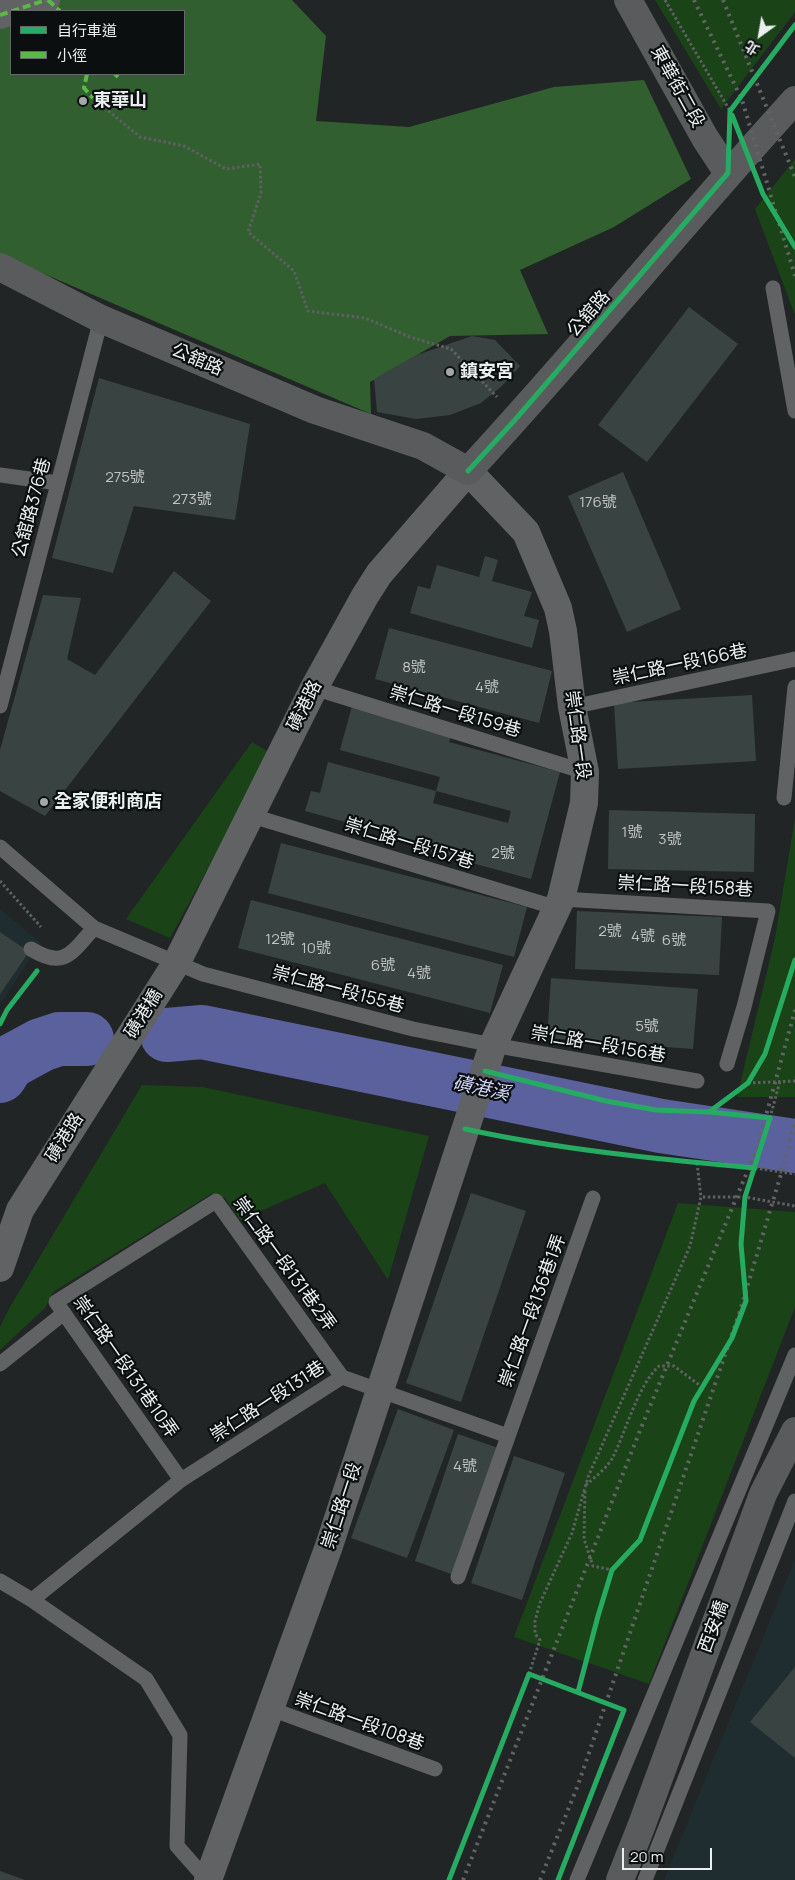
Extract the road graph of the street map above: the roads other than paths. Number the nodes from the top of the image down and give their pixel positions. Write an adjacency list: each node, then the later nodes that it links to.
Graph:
1 (46, 0): 3 (street)
2 (628, 0): 5 (street, 東華街二段)
3 (15, 10)
4 (795, 100): 5 (street, 公舘路)
5 (728, 173): 10 (street, 公舘路)
6 (0, 267): 8 (street, 公舘路)
7 (773, 288): 9 (lane)
8 (101, 319): 10 (street, 公舘路); 12 (lane, 公舘路376巷)
9 (795, 411)
10 (468, 471): 16 (street, 磺港路); 18 (street, 崇仁路一段)
11 (0, 475): 12 (lane)
12 (58, 483): 13 (lane, 公舘路376巷)
13 (7, 649): 17 (lane, 公舘路376巷)
14 (795, 659): 18 (lane, 崇仁路一段166巷)
15 (795, 687): 20 (lane)
16 (314, 688): 19 (lane, 崇仁路一段159巷); 21 (street, 磺港路)
17 (0, 706)
18 (572, 707): 19 (street, 崇仁路一段)
19 (585, 772): 23 (street, 崇仁路一段)
20 (784, 798)
21 (249, 815): 23 (lane, 崇仁路一段157巷); 26 (street, 磺港路)
22 (0, 847): 24 (lane, 崇仁路一段155巷)
23 (559, 903): 27 (street, 崇仁路一段); 28 (lane, 崇仁路一段158巷)
24 (94, 928): 25 (lane); 26 (lane, 崇仁路一段155巷)
25 (31, 949)
26 (176, 962): 27 (lane, 崇仁路一段155巷); 29 (street, 磺港橋)
27 (489, 1058): 30 (lane, 崇仁路一段156巷); 40 (street, 崇仁路一段)
28 (727, 1064)
29 (111, 1066): 32 (street, 磺港路)
30 (697, 1082)
31 (593, 1198): 42 (lane, 崇仁路一段136巷1弄)
32 (20, 1210): 33 (street, 磺港路); 35 (street, 磺港路)
33 (0, 1229)
34 (136, 1252): 36 (lane, 崇仁路一段131巷10弄); 39 (lane, 崇仁路一段131巷2弄)
35 (0, 1268)
36 (64, 1314): 38 (lane); 43 (lane, 崇仁路一段131巷10弄)
37 (795, 1355): 51 (lane)
38 (0, 1364)
39 (342, 1377): 40 (lane, 崇仁路一段131巷); 43 (lane, 崇仁路一段131巷)
40 (380, 1390): 42 (lane, 崇仁路一段131巷); 48 (street, 崇仁路一段)
41 (795, 1430): 52 (street, 西安橋)
42 (508, 1436): 45 (lane, 崇仁路一段136巷1弄)
43 (181, 1480): 47 (lane, 崇仁路一段131巷)
44 (793, 1510): 53 (lane)
45 (458, 1577)
46 (0, 1581): 47 (lane)
47 (32, 1600): 50 (lane)
48 (271, 1709): 49 (lane, 崇仁路一段108巷); 50 (street, 崇仁路一段)
49 (435, 1769)
50 (207, 1880)
51 (577, 1880)
52 (620, 1880)
53 (645, 1880)

